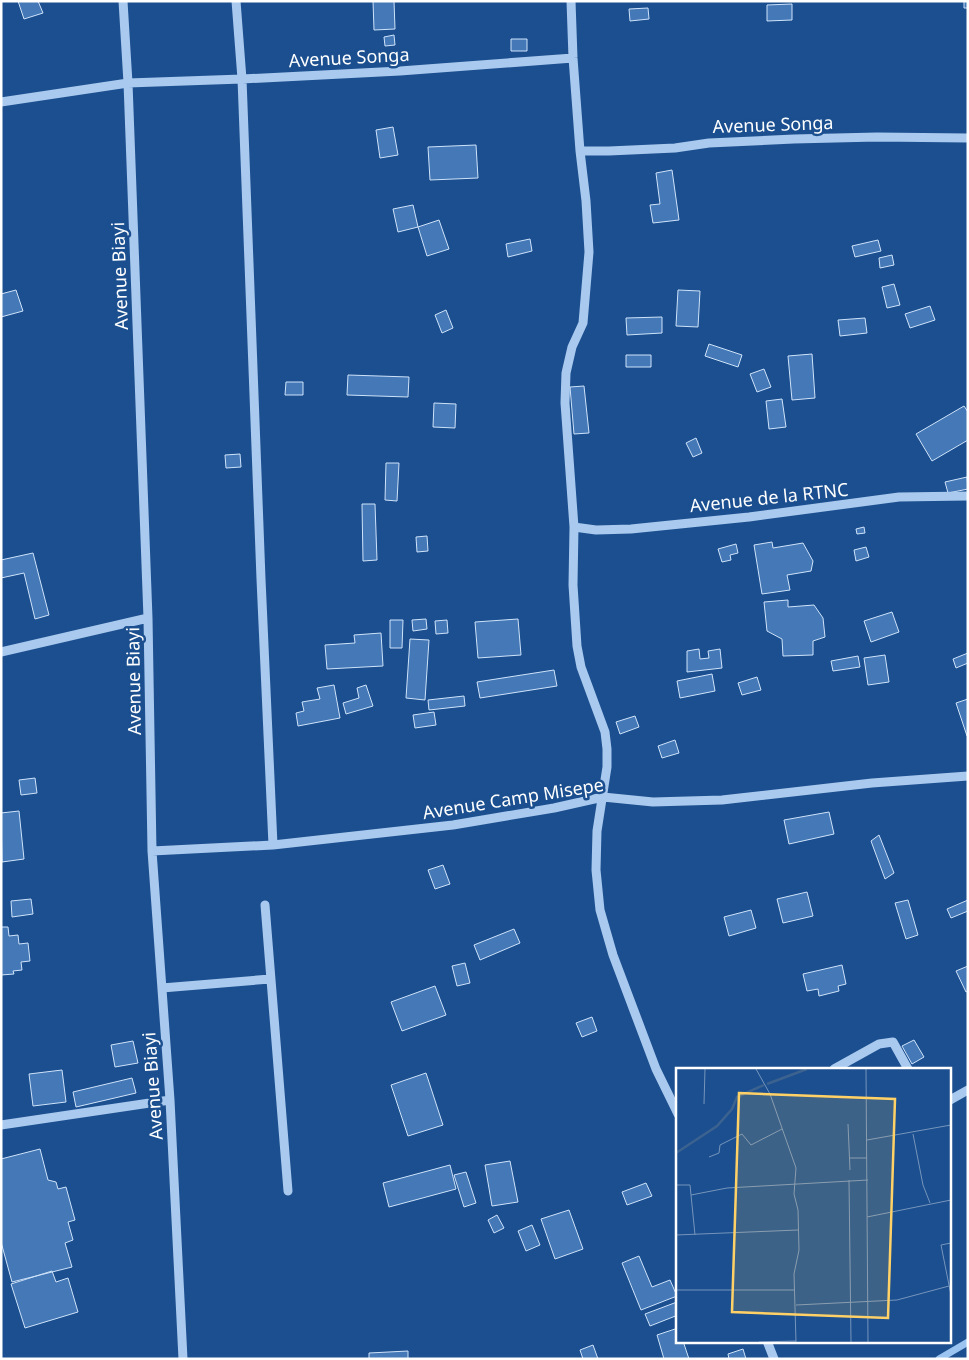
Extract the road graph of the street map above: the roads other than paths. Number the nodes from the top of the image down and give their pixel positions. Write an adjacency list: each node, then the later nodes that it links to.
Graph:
1 (123, 1): 6 (street, Avenue Biayi)
2 (236, 1): 5 (street)
3 (571, 1): 4 (street)
4 (573, 58): 5 (street, Avenue Songa); 9 (street)
5 (242, 79): 6 (street, Avenue Songa); 16 (street)
6 (128, 83): 7 (street, Avenue Songa); 12 (street, Avenue Biayi)
7 (1, 102)
8 (968, 138): 9 (street, Avenue Songa)
9 (580, 151): 11 (street)
10 (968, 496): 11 (street, Avenue de la RTNC)
11 (574, 527): 15 (street)
12 (148, 618): 13 (street); 17 (street, Avenue Biayi)
13 (1, 652)
14 (968, 776): 15 (street, Avenue Camp Misepe)
15 (603, 797): 16 (street, Avenue Camp Misepe); 26 (street)
16 (273, 845): 17 (street, Avenue Camp Misepe)
17 (152, 851): 20 (street, Avenue Biayi)
18 (265, 905): 19 (street)
19 (270, 979): 20 (street); 28 (street)
20 (162, 988): 25 (street, Avenue Biayi)
21 (836, 1068): 22 (street)
22 (907, 1068)
23 (968, 1090): 24 (street)
24 (952, 1099)
25 (170, 1100): 27 (street); 30 (street, Avenue Biayi)
26 (676, 1110)
27 (1, 1125)
28 (288, 1191)
29 (767, 1342): 31 (street)
30 (182, 1359)
31 (774, 1359)

